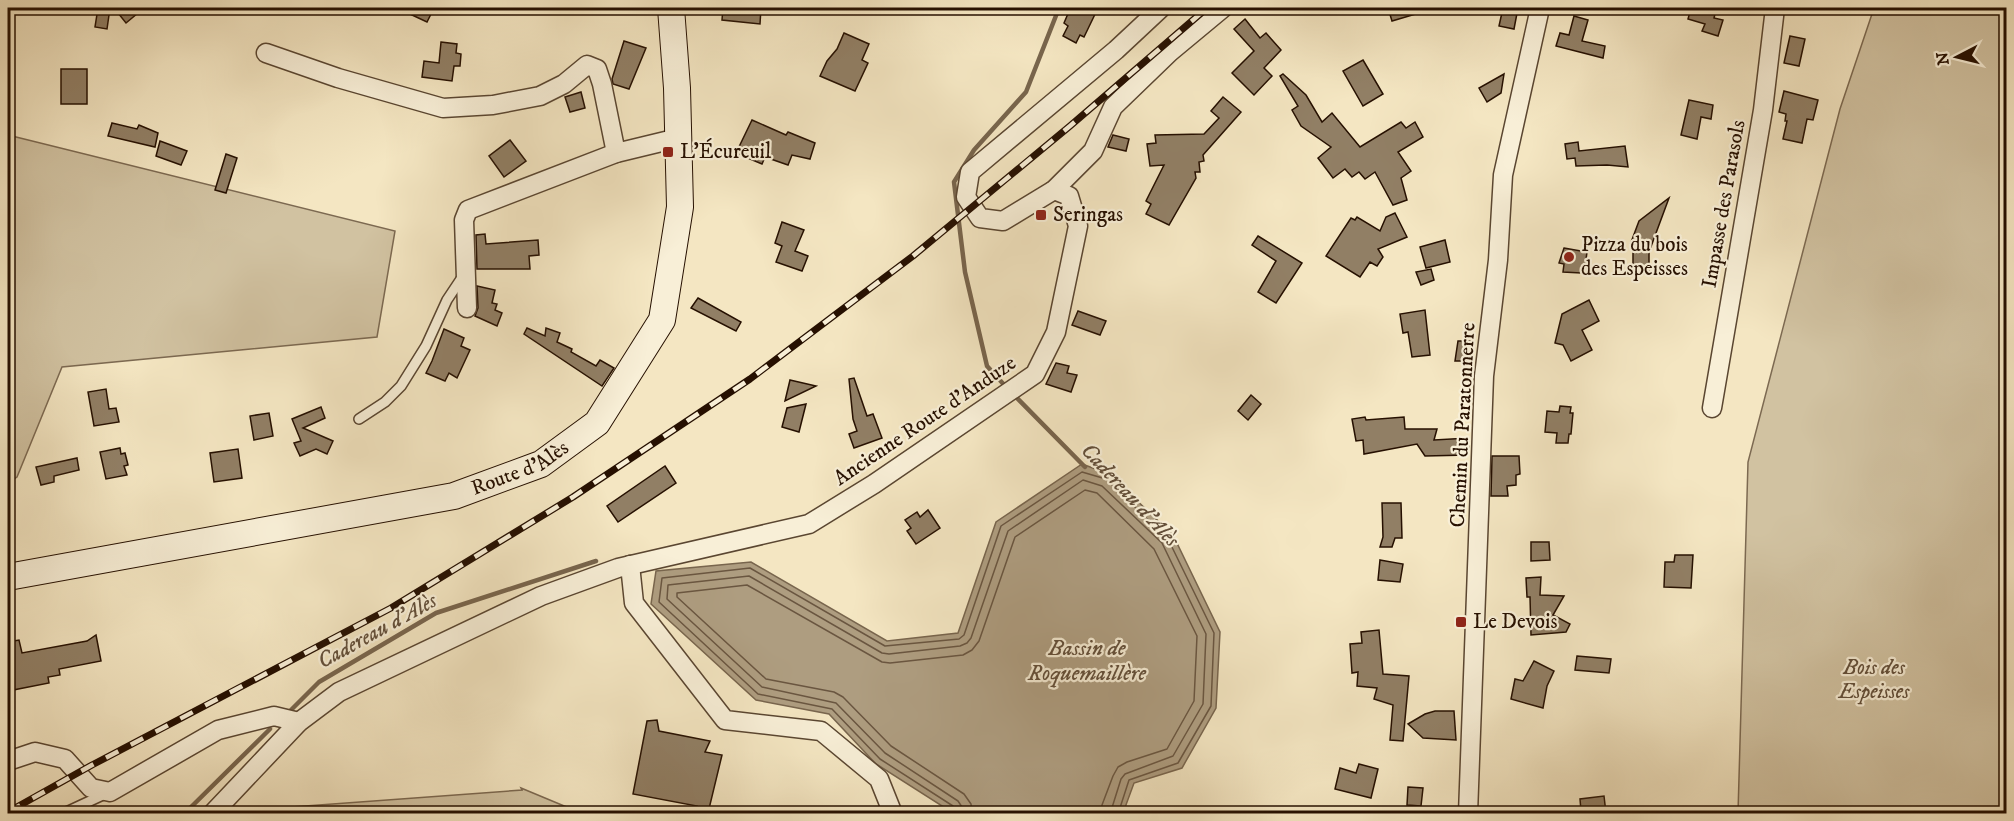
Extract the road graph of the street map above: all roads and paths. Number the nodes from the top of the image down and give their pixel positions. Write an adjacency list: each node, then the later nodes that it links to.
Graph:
1 (672, 8): 7 (main road, Route d'Alès)
2 (1161, 8): 9 (street)
3 (1223, 8): 9 (street)
4 (1540, 8): 22 (street, Chemin du Paratonnerre)
5 (1775, 8): 12 (street, Impasse des Parasols)
6 (266, 53): 8 (street)
7 (678, 138): 8 (street); 15 (main road, Route d'Alès)
8 (616, 153): 10 (street)
9 (1054, 190): 14 (street, Ancienne Route d'Anduze)
10 (465, 271): 11 (street); 13 (lane)
11 (466, 308)
12 (1712, 408)
13 (360, 419)
14 (630, 565): 16 (street, Ancienne Route d'Anduze); 21 (street)
15 (8, 577)
16 (299, 722): 18 (street); 20 (street, Ancienne Route d'Anduze)
17 (8, 761): 18 (street)
18 (110, 792): 19 (lane)
19 (62, 813)
20 (212, 813)
21 (893, 813)
22 (1468, 813)

